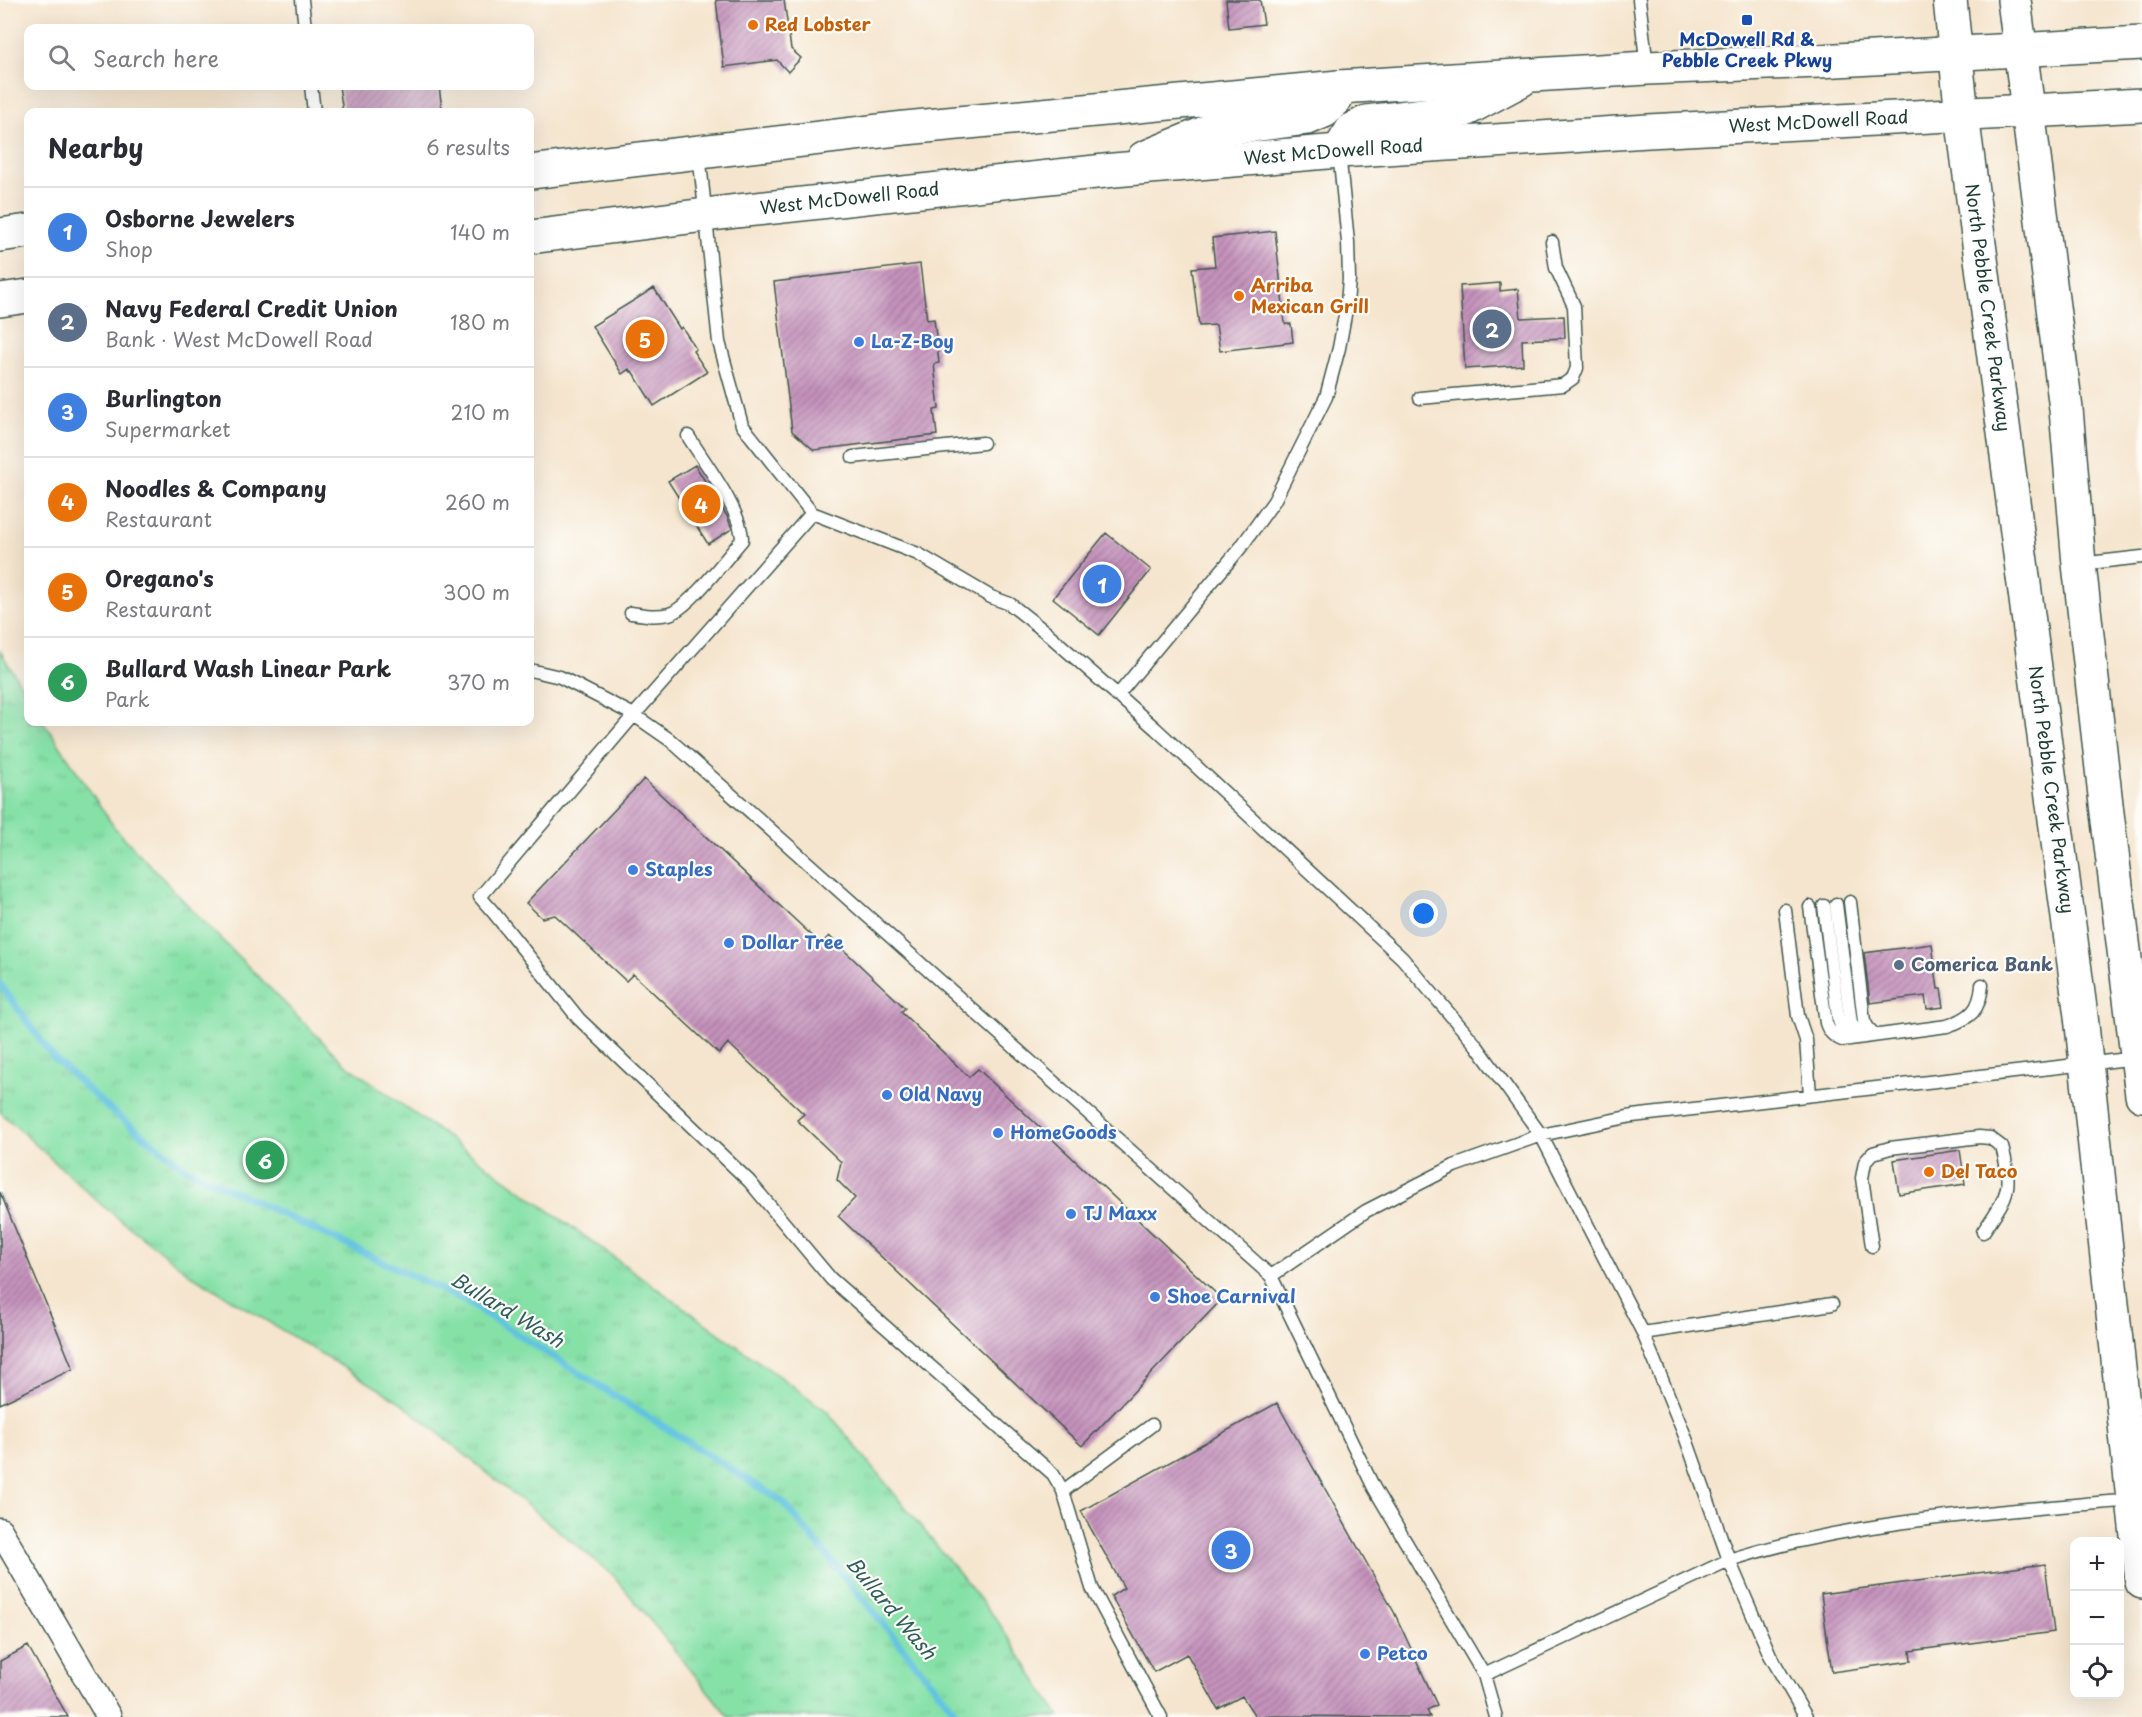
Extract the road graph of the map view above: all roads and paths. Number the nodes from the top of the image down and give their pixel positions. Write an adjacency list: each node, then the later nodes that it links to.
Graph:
1 (302, 0): 5 (lane)
2 (1639, 0): 9 (lane)
3 (1950, 0): 8 (main road, North Pebble Creek Parkway)
4 (2014, 0): 7 (main road)
5 (305, 24)
6 (2142, 43): 7 (main road)
7 (2020, 50): 8 (main road); 15 (main road)
8 (1956, 54): 9 (main road); 16 (main road, North Pebble Creek Parkway)
9 (1647, 68): 10 (main road)
10 (1531, 75): 11 (main road); 17 (main road)
11 (1340, 87): 18 (main road); 19 (main road)
12 (311, 90): 14 (lane)
13 (2142, 105): 15 (main road, West McDowell Road)
14 (314, 108)
15 (2029, 111): 16 (main road, West McDowell Road); 34 (main road)
16 (1962, 115): 17 (main road, West McDowell Road); 46 (main road, North Pebble Creek Parkway)
17 (1339, 151): 19 (main road, West McDowell Road); 37 (lane)
18 (699, 152): 20 (main road); 21 (lane)
19 (1114, 170): 21 (main road, West McDowell Road)
20 (534, 172)
21 (705, 216): 24 (main road, West McDowell Road); 32 (lane)
22 (24, 232): 23 (main road)
23 (0, 235)
24 (534, 237)
25 (1552, 242): 28 (lane)
26 (24, 297): 27 (main road)
27 (0, 300)
28 (1420, 398)
29 (688, 436): 35 (lane)
30 (983, 443): 31 (lane)
31 (854, 457)
32 (812, 513): 37 (lane); 38 (lane)
33 (2142, 557): 34 (lane)
34 (2079, 564): 45 (main road)
35 (631, 613)
36 (534, 671): 38 (lane)
37 (1117, 696): 49 (lane)
38 (634, 715): 52 (lane); 56 (lane)
39 (1850, 902): 44 (lane)
40 (1830, 905): 44 (lane)
41 (1810, 907): 44 (lane)
42 (1785, 910): 47 (lane)
43 (1982, 985): 44 (lane)
44 (1862, 1037)
45 (2140, 1057): 46 (lane); 48 (main road)
46 (2086, 1064): 47 (lane); 57 (main road, North Pebble Creek Parkway)
47 (1810, 1095): 49 (lane)
48 (2142, 1095)
49 (1541, 1134): 52 (lane); 54 (lane)
50 (1983, 1232): 51 (lane)
51 (1872, 1246)
52 (1271, 1276): 61 (lane)
53 (1832, 1304): 54 (lane)
54 (1643, 1333): 59 (lane)
55 (1152, 1425): 56 (lane)
56 (1063, 1491): 63 (lane)
57 (2138, 1501): 59 (lane); 60 (main road, North Pebble Creek Parkway)
58 (0, 1530): 62 (street)
59 (1729, 1560): 61 (lane); 65 (lane)
60 (2142, 1582)
61 (1484, 1675): 64 (lane)
62 (109, 1717)
63 (1161, 1717)
64 (1496, 1717)
65 (1806, 1717)

